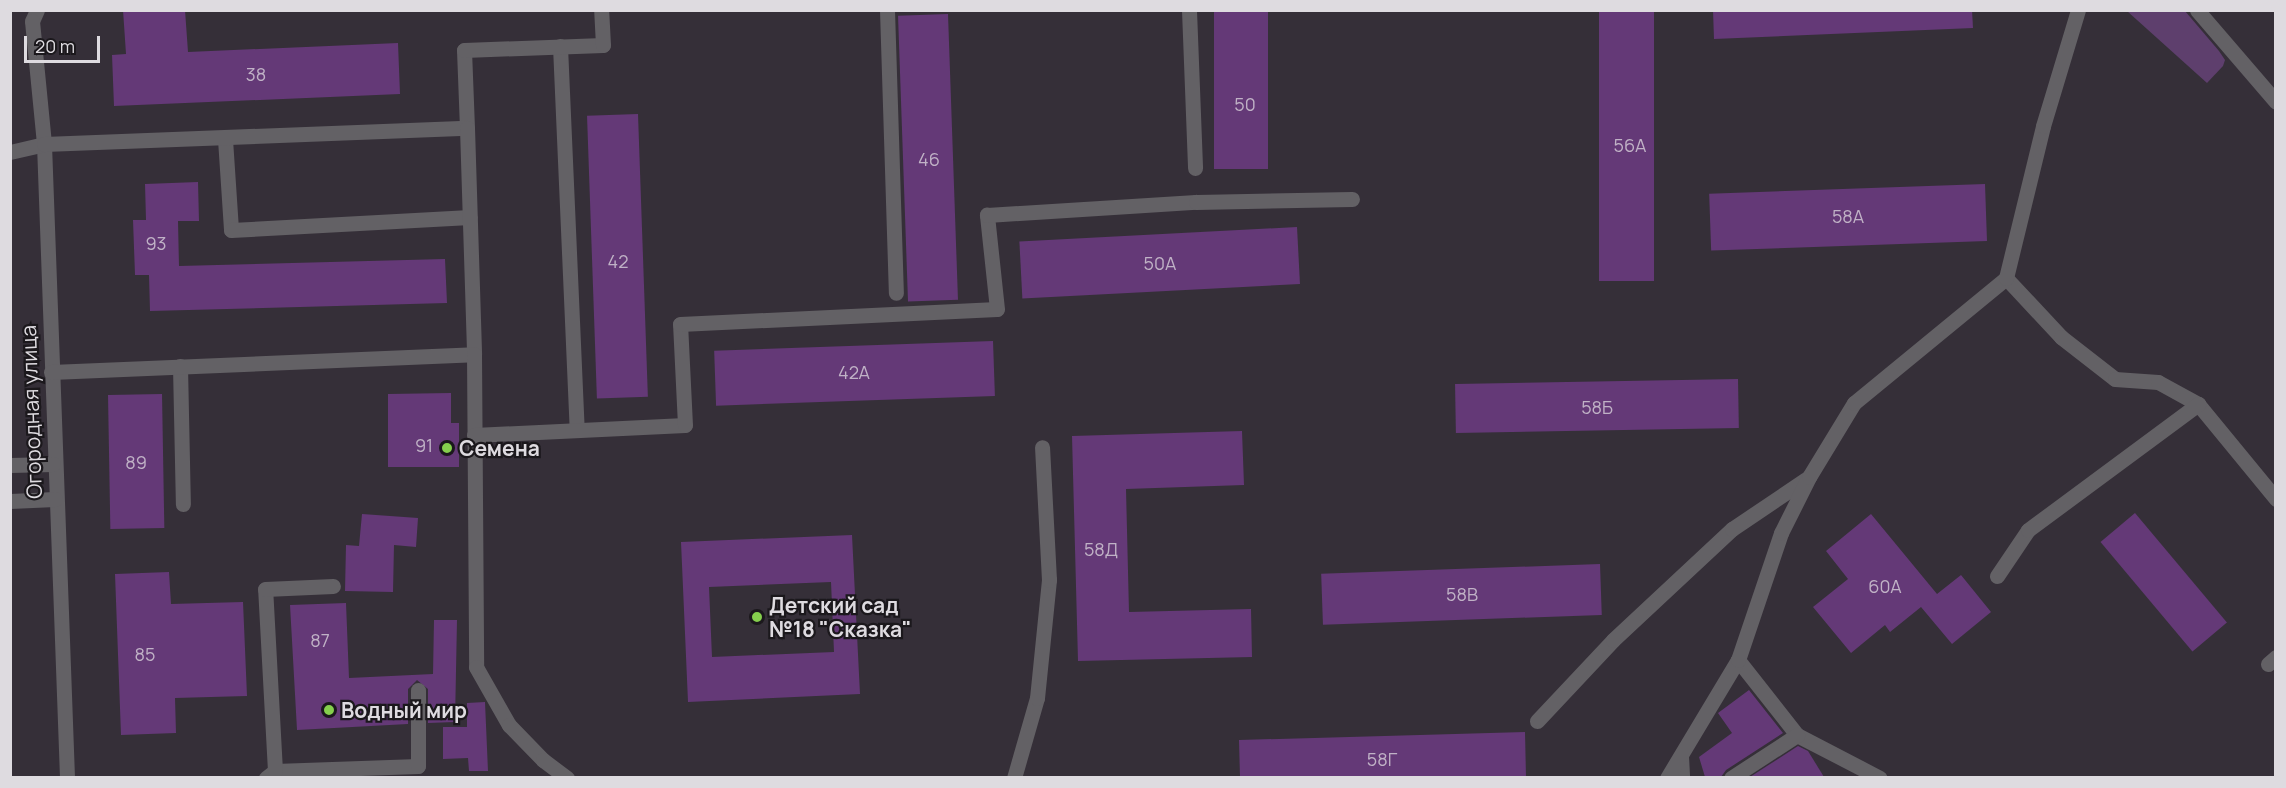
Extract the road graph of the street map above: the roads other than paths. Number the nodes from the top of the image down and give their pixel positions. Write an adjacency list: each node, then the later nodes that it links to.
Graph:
1 (37, 10): 12 (street, Огородная улица)
2 (601, 10): 7 (street)
3 (887, 10): 18 (street)
4 (1189, 10): 14 (street)
5 (2078, 10): 17 (street)
6 (2197, 10): 8 (street)
7 (560, 46): 10 (street); 23 (street)
8 (2269, 84): 9 (street)
9 (2276, 102)
10 (467, 128): 11 (street); 16 (street)
11 (225, 139): 12 (street); 16 (street)
12 (44, 144): 13 (street); 21 (street, Огородная улица)
13 (10, 152)
14 (1195, 168)
15 (1352, 199): 23 (street)
16 (470, 217): 19 (street)
17 (2006, 278): 22 (street); 28 (street)
18 (896, 293)
19 (474, 354): 20 (street); 24 (street)
20 (180, 366): 21 (street); 32 (street)
21 (51, 372): 26 (street, Огородная улица)
22 (2198, 404): 30 (street); 33 (street)
23 (577, 430): 24 (street)
24 (474, 435): 42 (street)
25 (1042, 447): 43 (street)
26 (53, 464): 27 (street); 29 (street, Огородная улица)
27 (10, 465)
28 (1809, 477): 35 (street); 37 (street)
29 (55, 499): 31 (street); 41 (street, Огородная улица)
30 (2276, 499)
31 (10, 501)
32 (183, 504)
33 (1996, 576)
34 (333, 586): 40 (street)
35 (1738, 660): 38 (street); 39 (street)
36 (418, 690): 40 (street)
37 (1537, 721)
38 (1797, 735): 46 (street); 47 (street)
39 (1681, 756): 44 (street); 45 (street)
40 (270, 774)
41 (67, 777)
42 (567, 777)
43 (1014, 777)
44 (1667, 777)
45 (1682, 777)
46 (1731, 777)
47 (1877, 777)

